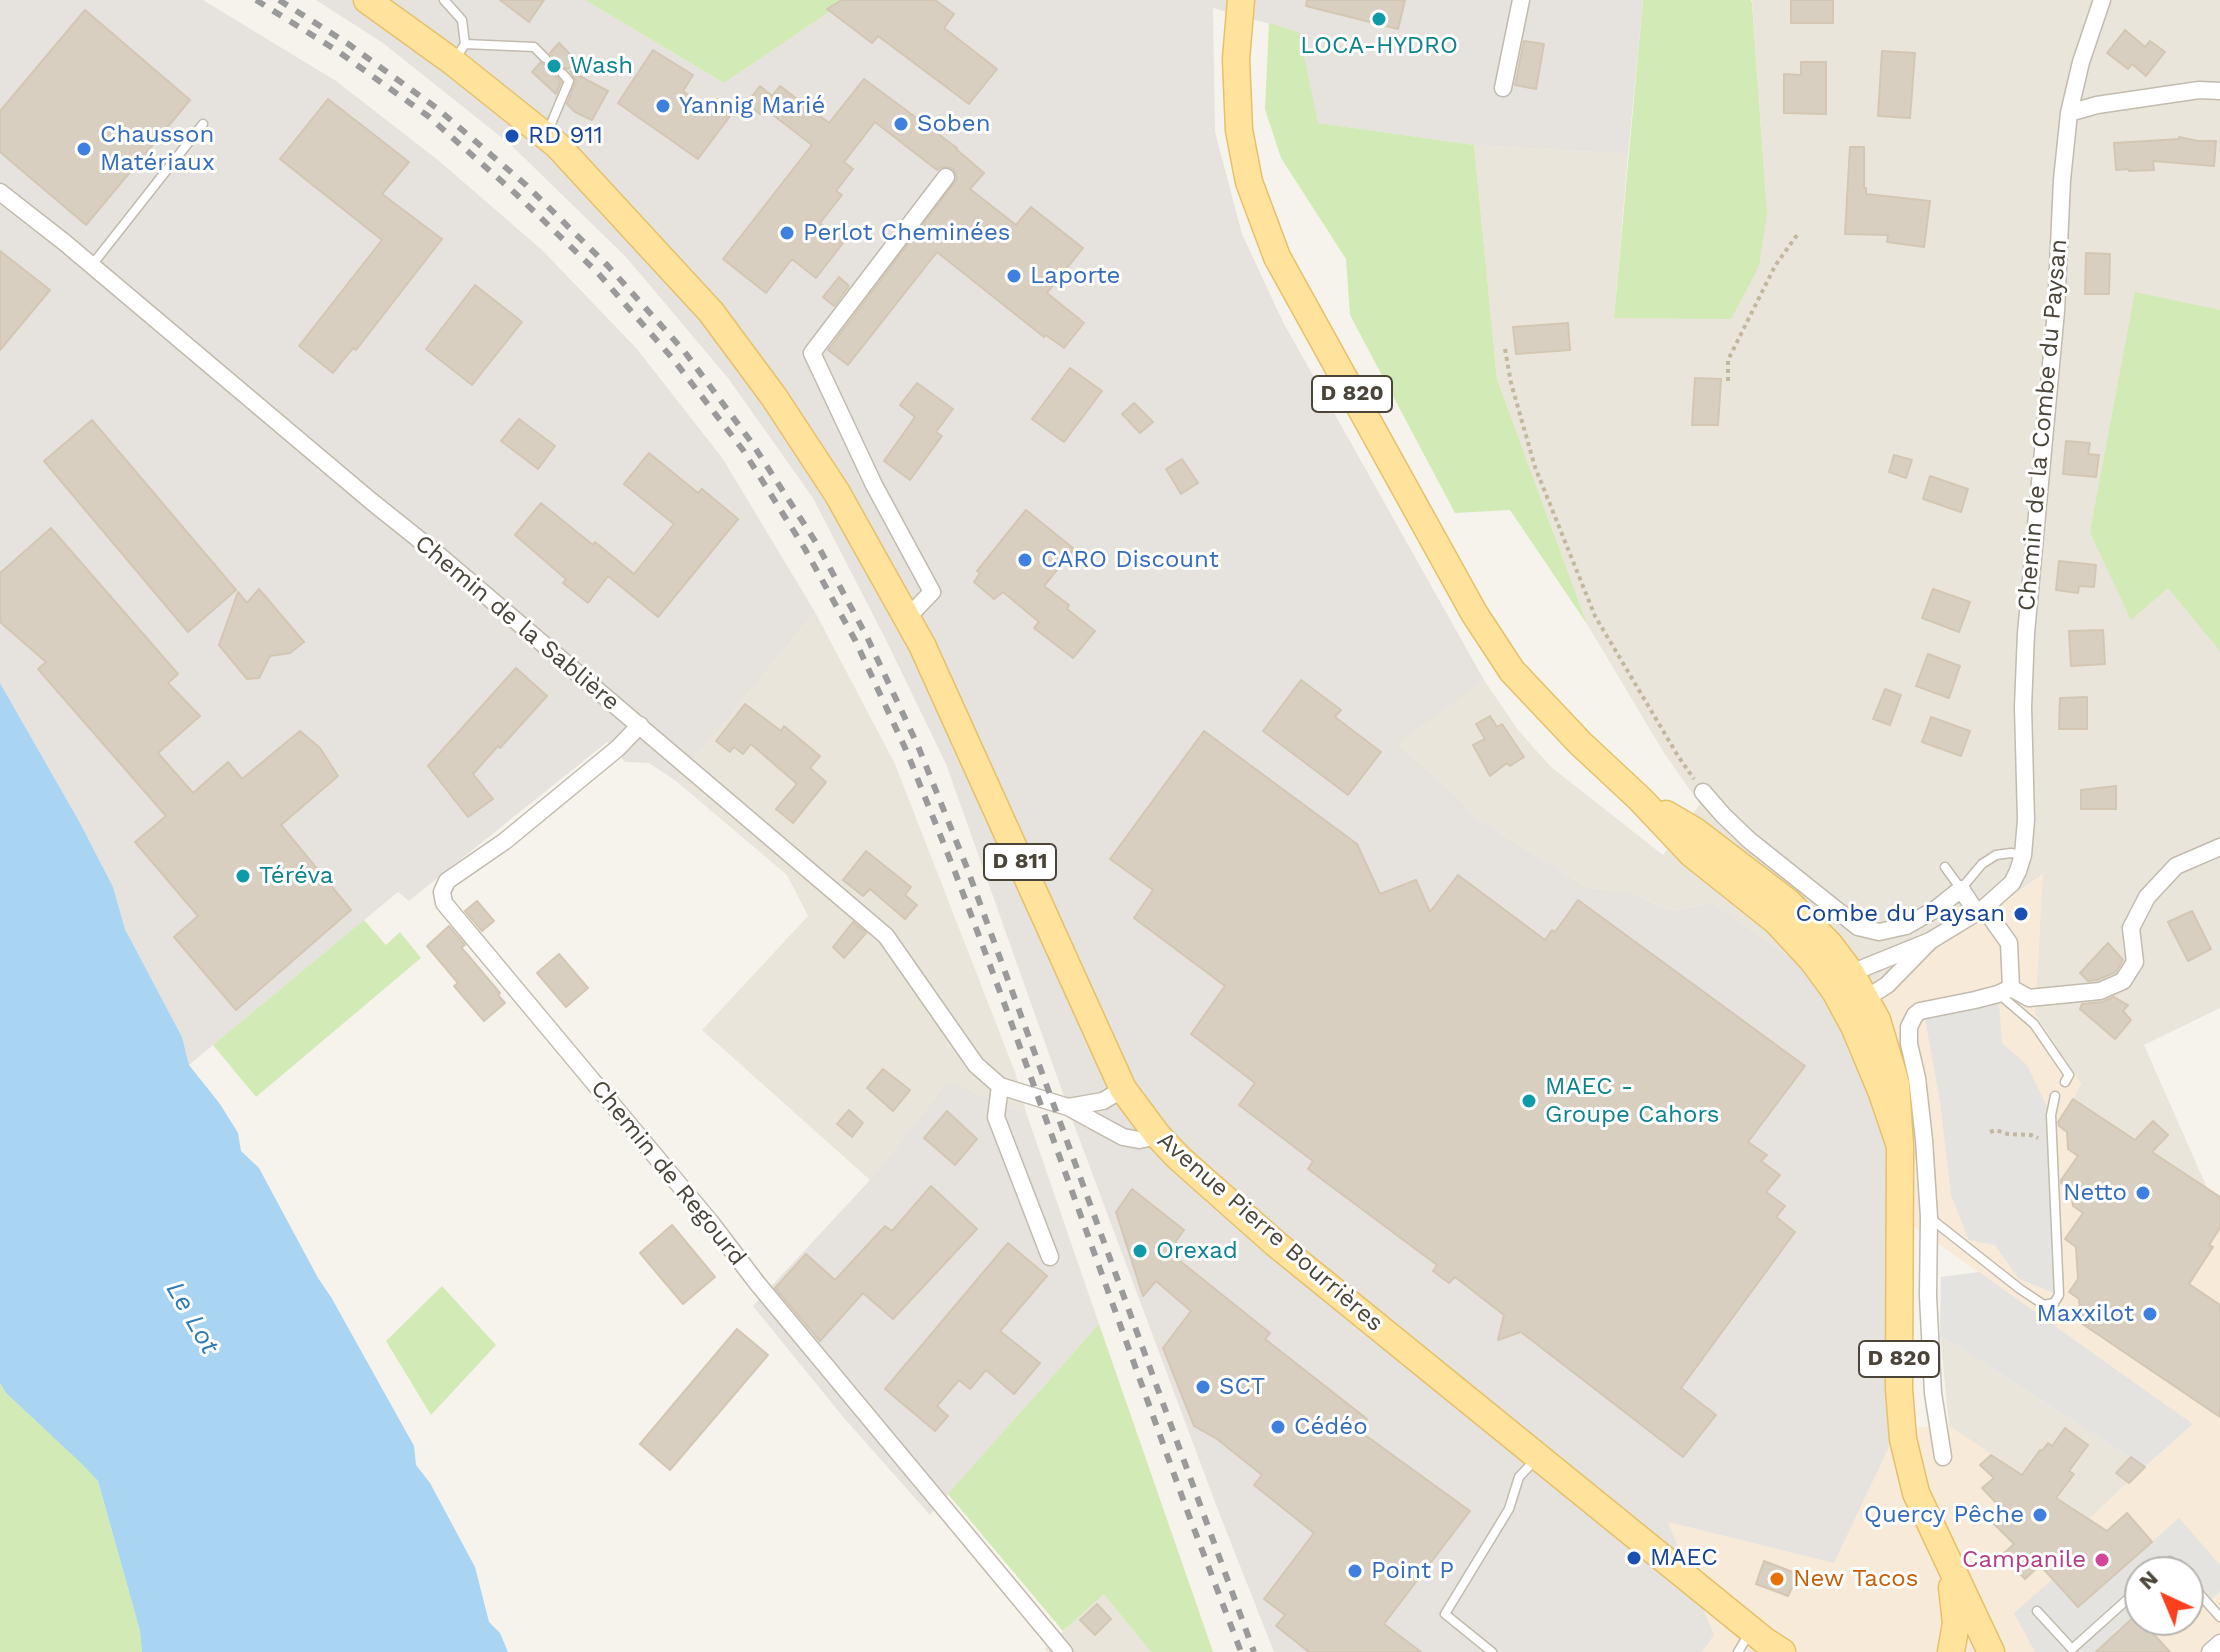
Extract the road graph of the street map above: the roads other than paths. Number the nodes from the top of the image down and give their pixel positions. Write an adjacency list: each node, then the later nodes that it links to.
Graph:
1 (367, 0): 6 (main road, Avenue Pierre Bourrières / D 811)
2 (444, 0): 6 (lane)
3 (1241, 0): 26 (main road, D 820)
4 (1521, 0): 9 (street)
5 (2102, 0): 11 (street, Chemin de la Combe du Paysan)
6 (459, 53): 7 (lane); 13 (main road, Avenue Pierre Bourrières / D 811)
7 (545, 58)
8 (563, 74): 13 (lane)
9 (1503, 88)
10 (2220, 91): 11 (street)
11 (2069, 113): 21 (street, Chemin de la Combe du Paysan)
12 (203, 124): 16 (lane)
13 (546, 136): 17 (main road, Avenue Pierre Bourrières / D 811)
14 (946, 177): 17 (street)
15 (0, 192): 16 (street, Chemin de la Sablière)
16 (92, 265): 18 (street, Chemin de la Sablière)
17 (907, 618): 31 (main road, Avenue Pierre Bourrières / D 811)
18 (640, 725): 30 (street, Chemin de la Sablière); 47 (street, Chemin de Regourd)
19 (1703, 792): 23 (street)
20 (2220, 847): 27 (street)
21 (2023, 855): 23 (lane); 24 (street, Chemin de la Combe du Paysan)
22 (1945, 867): 23 (lane)
23 (1961, 889): 24 (street)
24 (1980, 910): 25 (street, Chemin de la Combe du Paysan); 27 (street)
25 (1930, 941): 26 (street, Chemin de la Combe du Paysan); 28 (street, Chemin de la Combe du Paysan)
26 (1843, 982): 28 (main road, D 820); 35 (main road, D 820)
27 (2005, 991): 29 (lane); 36 (street)
28 (1865, 999): 35 (main road, D 820)
29 (2065, 1082)
30 (1000, 1086): 33 (street, Chemin de la Sablière); 37 (street)
31 (1123, 1089): 33 (street, Chemin de la Sablière); 34 (main road, Avenue Pierre Bourrières / D 811)
32 (2055, 1096): 36 (lane)
33 (1068, 1107): 34 (street, Chemin de la Sablière)
34 (1158, 1136): 38 (main road, Avenue Pierre Bourrières / D 811)
35 (1900, 1146): 40 (main road, D 820)
36 (1929, 1217): 39 (street)
37 (1050, 1257)
38 (1538, 1456): 46 (main road, Avenue Pierre Bourrières / D 811); 48 (lane)
39 (1943, 1457)
40 (1948, 1564): 49 (main road, D 820); 50 (main road, D 820)
41 (2204, 1599): 44 (lane)
42 (2124, 1602): 43 (lane)
43 (2037, 1611)
44 (2220, 1617)
45 (2220, 1643): 51 (street)
46 (1762, 1645)
47 (1064, 1652)
48 (1492, 1652)
49 (1951, 1652)
50 (1991, 1652)
51 (2210, 1652)

